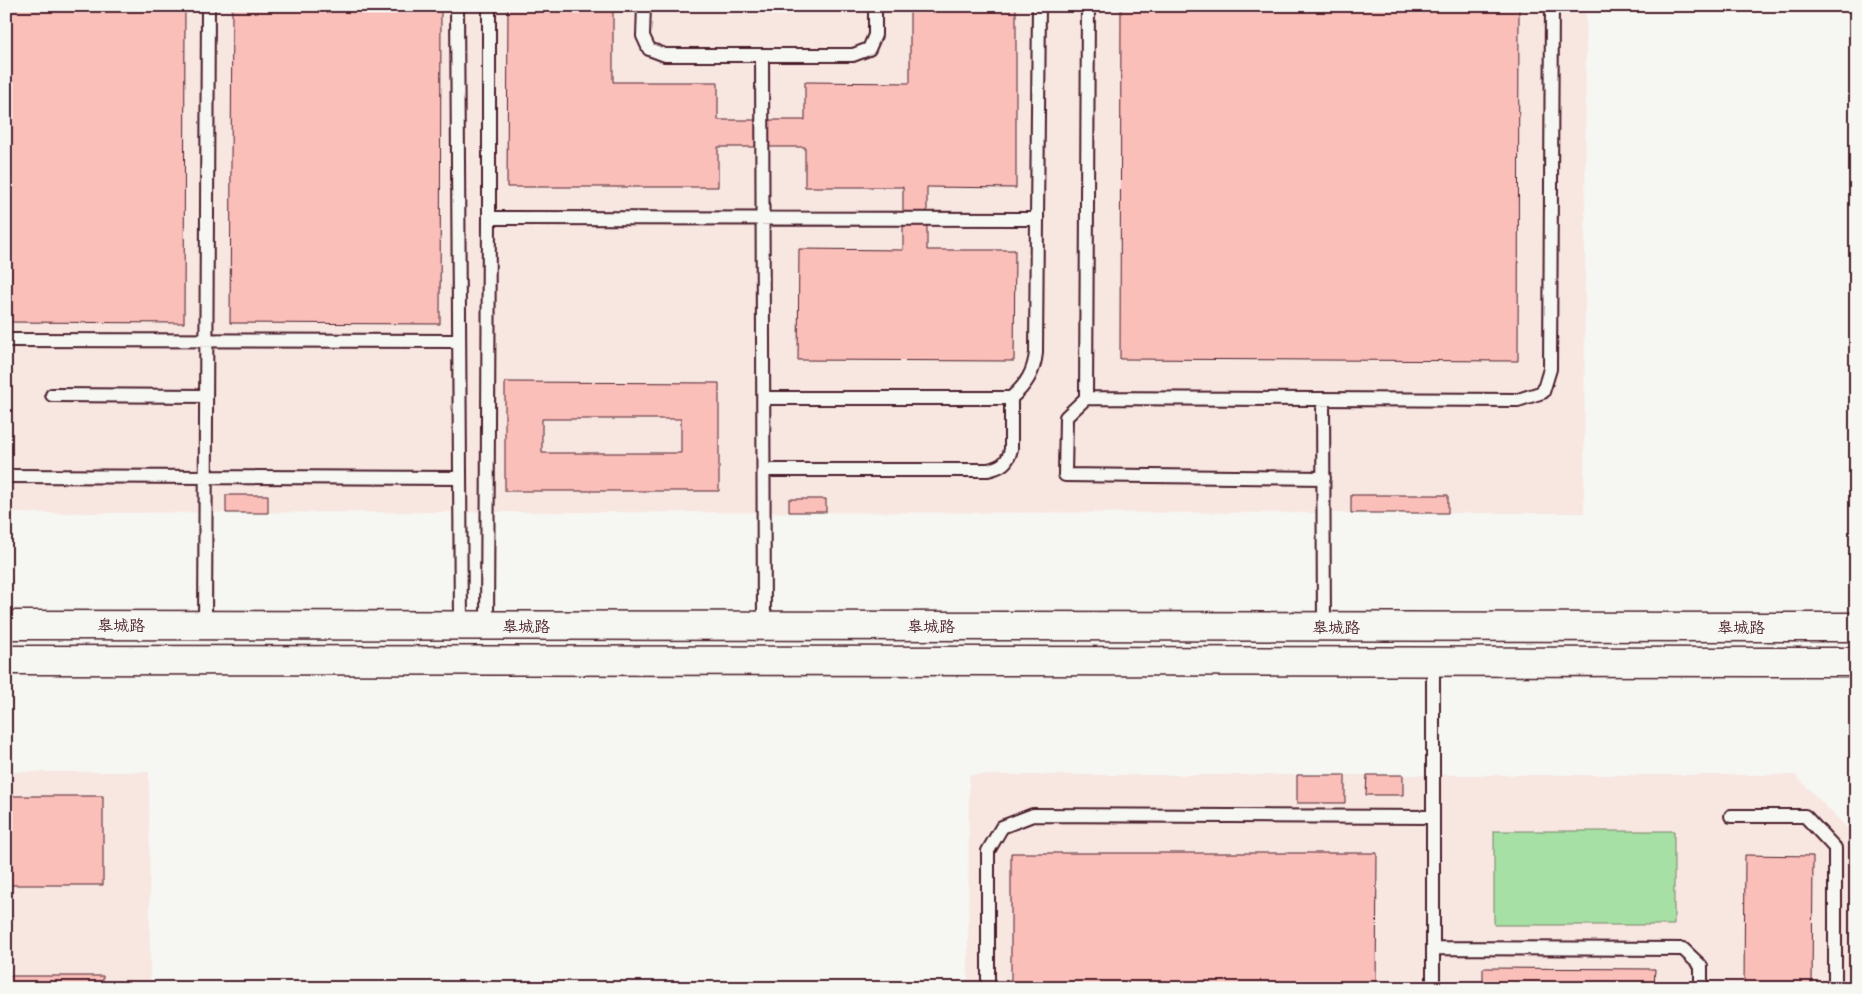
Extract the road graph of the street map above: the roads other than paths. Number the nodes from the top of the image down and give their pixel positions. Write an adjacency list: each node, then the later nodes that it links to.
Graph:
1 (208, 6): 14 (lane)
2 (457, 6): 15 (lane)
3 (489, 6): 10 (lane)
4 (644, 6): 9 (lane)
5 (875, 6): 9 (lane)
6 (1038, 6): 12 (lane)
7 (1088, 6): 20 (lane)
8 (1552, 6): 21 (lane)
9 (762, 55): 11 (lane)
10 (489, 218): 11 (lane); 29 (lane)
11 (763, 218): 12 (lane); 18 (lane)
12 (1037, 219): 19 (lane)
13 (6, 340): 14 (lane)
14 (206, 340): 15 (lane); 17 (lane)
15 (459, 341): 25 (lane)
16 (52, 395): 17 (lane)
17 (206, 396): 24 (lane)
18 (764, 398): 19 (lane); 22 (lane)
19 (1011, 398): 22 (lane)
20 (1086, 398): 21 (lane); 26 (lane)
21 (1323, 399): 26 (lane)
22 (764, 470): 30 (lane)
23 (6, 476): 24 (lane)
24 (206, 477): 25 (lane); 28 (lane)
25 (460, 478): 29 (lane)
26 (1324, 478): 31 (lane)
27 (6, 625): 28 (main road, 皋城路)
28 (205, 625): 29 (main road, 皋城路)
29 (474, 626): 30 (main road, 皋城路)
30 (764, 626): 31 (main road, 皋城路)
31 (1324, 627): 32 (main road, 皋城路)
32 (1856, 627)
33 (6, 660): 34 (main road)
34 (1433, 662): 35 (main road); 36 (lane)
35 (1856, 662)
36 (1433, 816): 38 (lane); 39 (lane)
37 (1730, 816): 42 (lane)
38 (1433, 948): 40 (lane); 41 (lane)
39 (988, 988)
40 (1433, 988)
41 (1701, 988)
42 (1835, 988)

